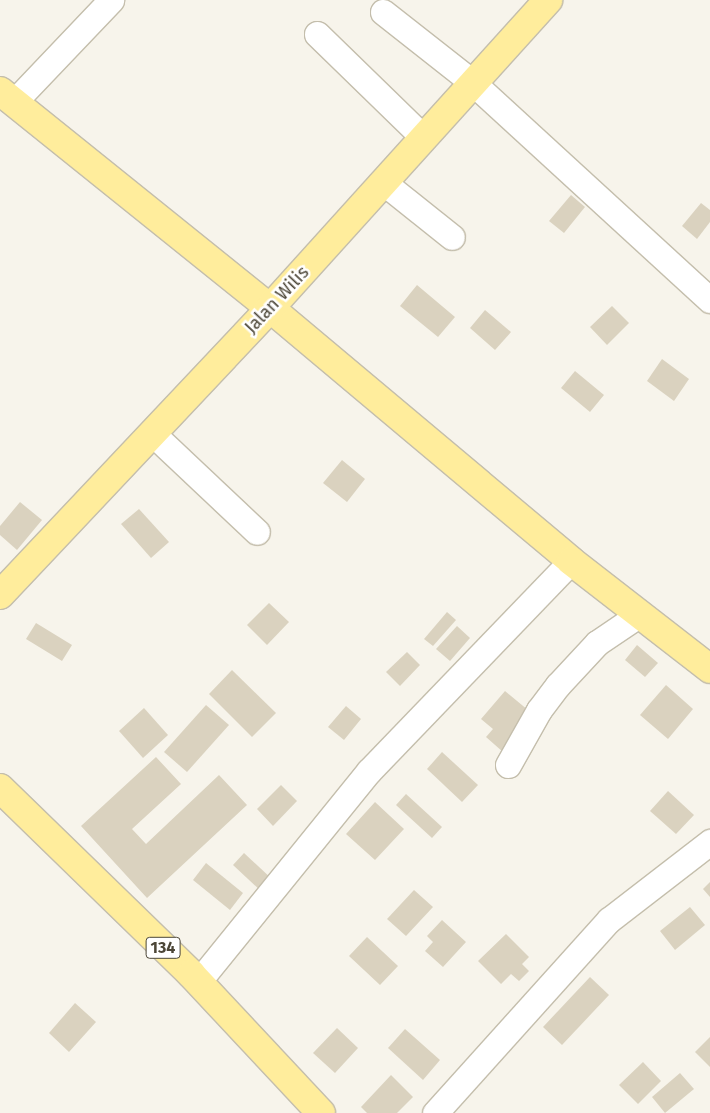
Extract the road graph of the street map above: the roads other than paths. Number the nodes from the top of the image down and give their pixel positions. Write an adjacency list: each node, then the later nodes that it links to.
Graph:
1 (111, 0): 6 (street)
2 (548, 0): 5 (main road, Jalan Wilis)
3 (383, 12): 5 (street)
4 (317, 34): 7 (street)
5 (472, 82): 7 (main road, Jalan Wilis); 10 (street)
6 (7, 96): 11 (main road)
7 (423, 137): 8 (main road, Jalan Wilis)
8 (383, 182): 9 (street); 11 (main road, Jalan Wilis)
9 (452, 238)
10 (710, 300)
11 (270, 308): 12 (main road, Jalan Wilis); 14 (main road)
12 (152, 434): 13 (street); 15 (main road, Jalan Wilis)
13 (257, 532)
14 (571, 561): 16 (main road); 21 (street)
15 (0, 594)
16 (640, 614): 17 (main road); 18 (street)
17 (710, 669)
18 (508, 766)
19 (0, 788): 21 (main road, 134)
20 (710, 842): 23 (street)
21 (198, 982): 22 (main road, 134)
22 (321, 1113)
23 (435, 1113)

